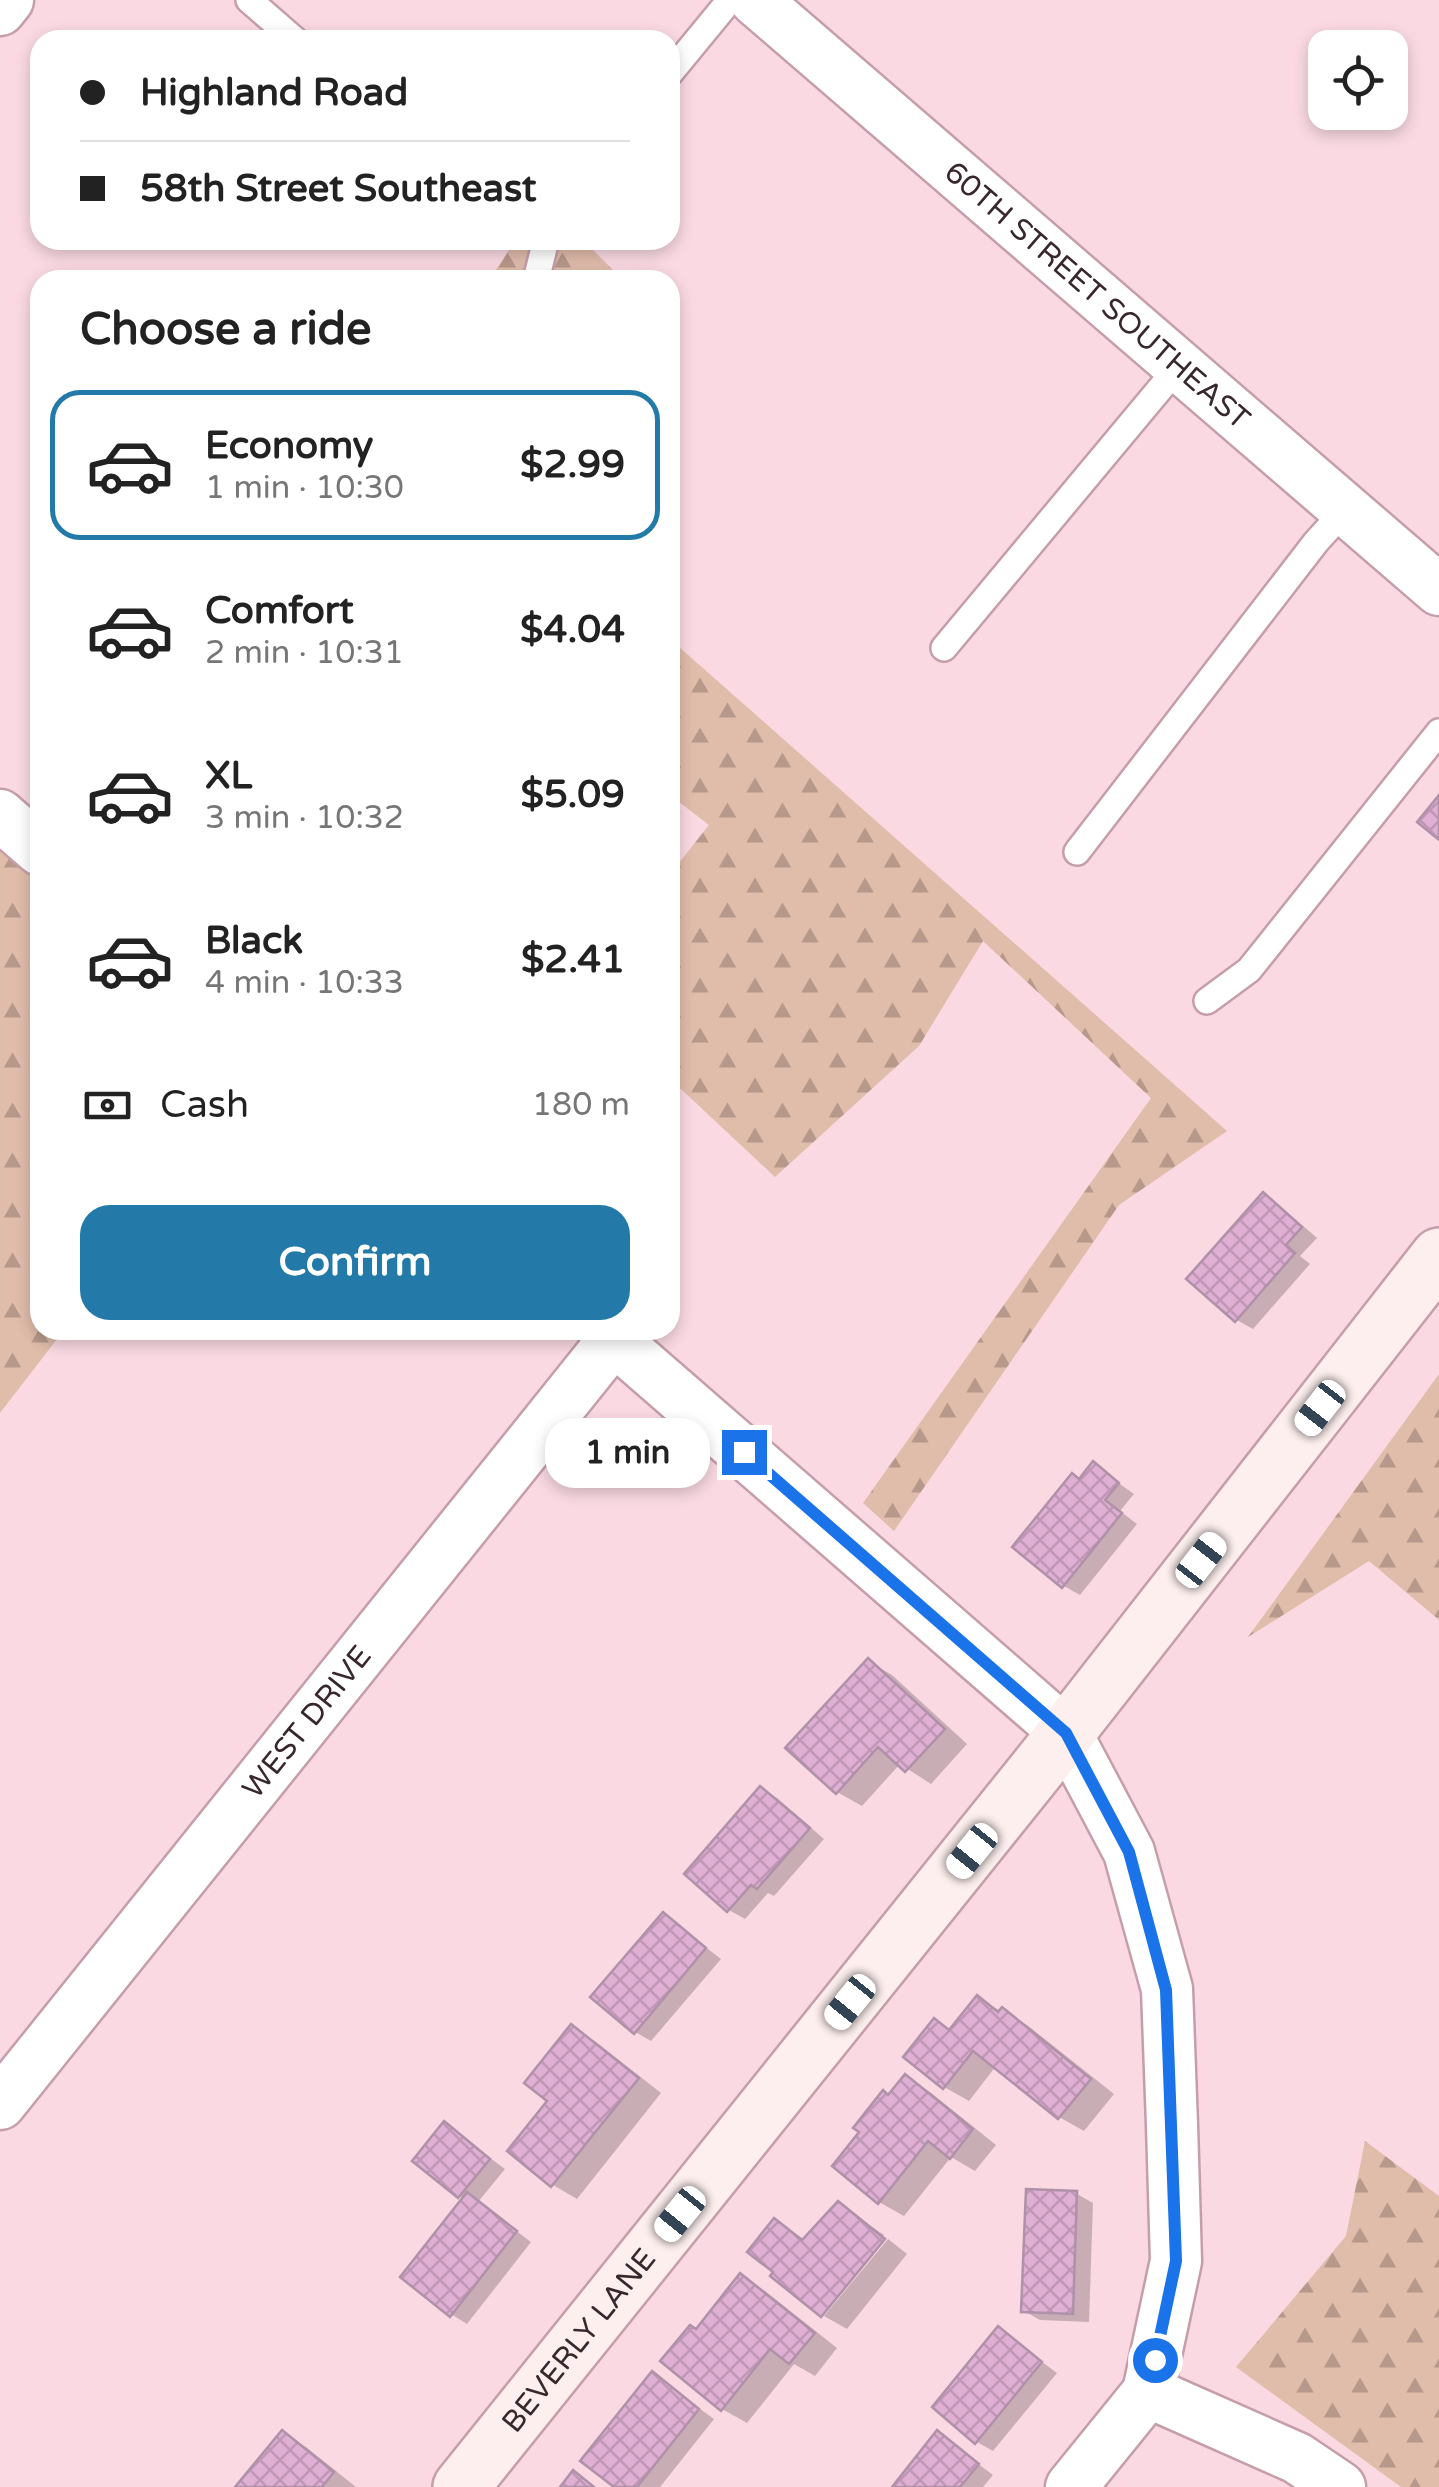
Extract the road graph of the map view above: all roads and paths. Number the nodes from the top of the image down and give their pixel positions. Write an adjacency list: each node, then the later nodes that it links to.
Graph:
1 (8, 0): 5 (street)
2 (249, 0): 6 (lane)
3 (730, 0): 7 (lane)
4 (756, 0): 8 (street, 60TH STREET SOUTHEAST)
5 (0, 10)
6 (284, 30)
7 (680, 61)
8 (1179, 366): 9 (street, 60TH STREET SOUTHEAST); 11 (lane)
9 (1346, 510): 10 (street, 60TH STREET SOUTHEAST); 15 (lane)
10 (1439, 590)
11 (944, 648)
12 (1439, 732): 16 (lane)
13 (0, 815): 14 (street)
14 (30, 841)
15 (1076, 852)
16 (1207, 1001)
17 (1439, 1256): 20 (street, BEVERLY LANE)
18 (603, 1340): 21 (street, WEST DRIVE)
19 (615, 1340): 20 (street)
20 (1066, 1733): 22 (street); 23 (street, BEVERLY LANE)
21 (0, 2104)
22 (1148, 2392): 24 (street); 25 (street)
23 (461, 2487)
24 (1071, 2487)
25 (1340, 2487)

